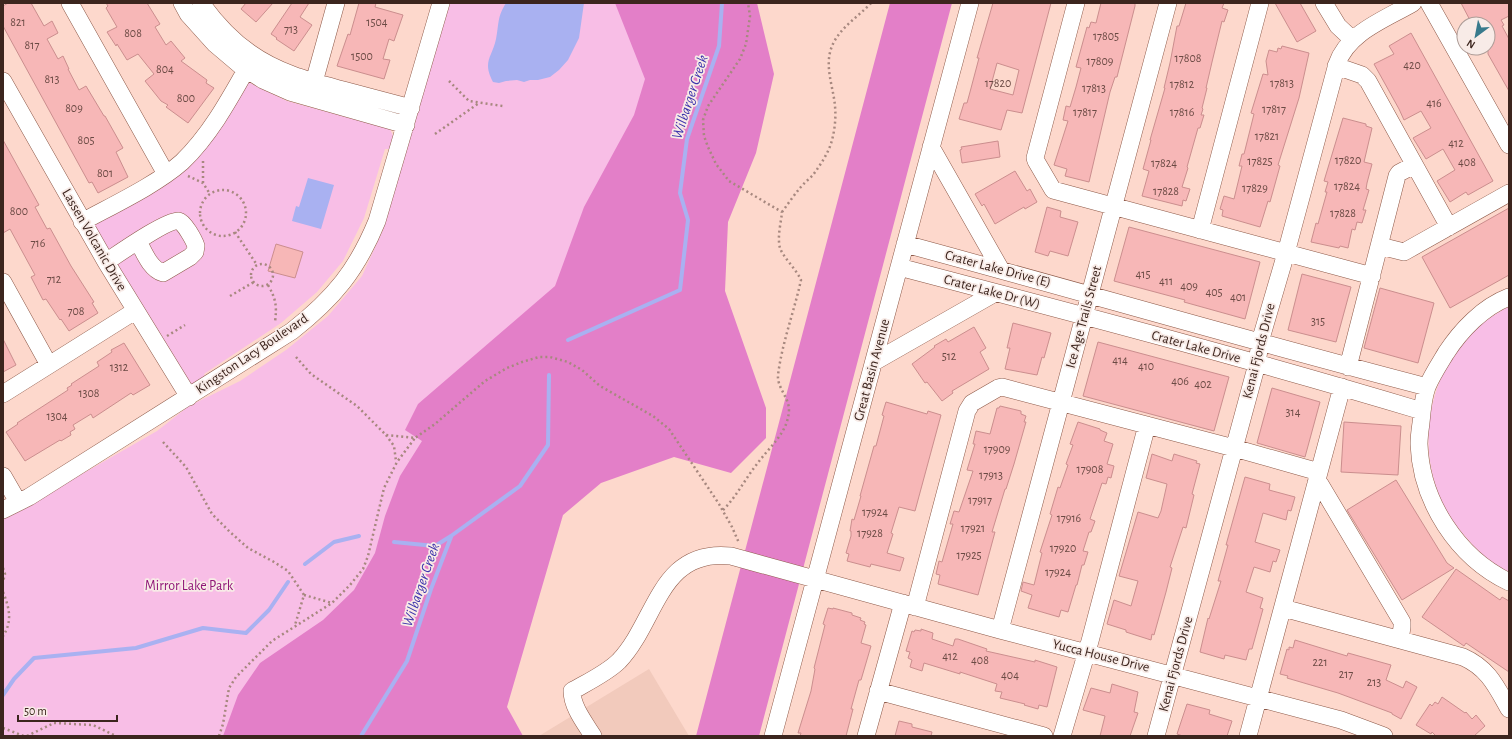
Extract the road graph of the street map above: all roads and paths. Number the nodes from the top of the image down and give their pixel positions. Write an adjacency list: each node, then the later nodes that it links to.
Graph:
1 (70, 3): 30 (street)
2 (182, 3): 17 (street)
3 (201, 3): 20 (street)
4 (336, 3): 20 (street)
5 (441, 3): 23 (street, Kingston Lacy Boulevard)
6 (748, 3): 36 (path)
7 (871, 3): 36 (path)
8 (970, 3): 27 (street, Great Basin Avenue)
9 (1076, 3): 35 (street)
10 (1168, 3): 35 (street, Ice Age Trails Street)
11 (1260, 3): 39 (street)
12 (1324, 3): 15 (street)
13 (1414, 3): 15 (street, Kenai Fjords Drive)
14 (1430, 3): 26 (street)
15 (1352, 40): 16 (street, Kenai Fjords Drive)
16 (1336, 66): 29 (street); 44 (street, Kenai Fjords Drive)
17 (246, 70): 24 (street); 30 (street)
18 (3, 81): 37 (street, Lassen Volcanic Drive)
19 (450, 81): 21 (path)
20 (314, 82): 23 (street)
21 (480, 102): 22 (path); 25 (path)
22 (503, 106)
23 (411, 108): 24 (street, Kingston Lacy Boulevard)
24 (406, 125): 71 (street, Kingston Lacy Boulevard)
25 (435, 134)
26 (1509, 145)
27 (931, 147): 42 (street, Great Basin Avenue); 48 (street)
28 (203, 156): 32 (path)
29 (1414, 164): 38 (street); 43 (street)
30 (166, 174): 37 (street)
31 (183, 175): 32 (path)
32 (203, 183): 34 (path)
33 (1509, 193): 38 (street)
34 (210, 194): 40 (path); 40 (path)
35 (1114, 207): 39 (street); 54 (street, Ice Age Trails Street)
36 (782, 212): 84 (path)
37 (82, 222): 45 (street, Lassen Volcanic Drive)
38 (1448, 227): 43 (street)
39 (1200, 230): 44 (street)
40 (235, 232): 46 (path)
41 (138, 241): 45 (street)
42 (905, 244): 47 (street, Great Basin Avenue); 48 (street, Crater Lake Drive (E))
43 (1380, 246): 49 (street)
44 (1286, 253): 49 (street); 62 (street, Kenai Fjords Drive)
45 (106, 262): 57 (street, Lassen Volcanic Drive)
46 (256, 265): 51 (path); 52 (path)
47 (899, 267): 53 (street, Crater Lake Dr (W)); 64 (street, Great Basin Avenue)
48 (1001, 270): 54 (street, Crater Lake Drive (E))
49 (1372, 276): 67 (street)
50 (3, 282): 66 (street)
51 (254, 282): 52 (path); 55 (path)
52 (268, 284): 59 (path)
53 (995, 293): 58 (street, Crater Lake Dr (W)); 64 (street)
54 (1090, 294): 58 (street, Ice Age Trails Street); 62 (street, Crater Lake Drive)
55 (230, 296)
56 (1509, 297): 69 (street)
57 (135, 311): 66 (street); 71 (street, Lassen Volcanic Drive)
58 (1084, 316): 65 (street, Crater Lake Drive); 72 (street, Ice Age Trails Street)
59 (275, 322)
60 (186, 325): 61 (path)
61 (165, 338)
62 (1260, 342): 65 (street, Kenai Fjords Drive); 67 (street, Crater Lake Drive)
63 (296, 357): 75 (path)
64 (874, 362): 87 (street, Great Basin Avenue)
65 (1257, 364): 68 (street, Crater Lake Drive); 78 (street, Kenai Fjords Drive)
66 (49, 365): 70 (street)
67 (1348, 367): 69 (street, Crater Lake Drive)
68 (1342, 387): 73 (street, Crater Lake Drive); 81 (street)
69 (1427, 387): 73 (street)
70 (3, 394)
71 (189, 397): 82 (street, Kingston Lacy Boulevard)
72 (1061, 402): 74 (street); 93 (street); 96 (street, Ice Age Trails Street)
73 (1422, 411): 89 (street)
74 (1147, 425): 78 (street); 99 (street)
75 (386, 435): 76 (path); 79 (path)
76 (415, 438): 79 (path); 84 (path)
77 (163, 442): 91 (path)
78 (1234, 448): 81 (street); 100 (street, Kenai Fjords Drive)
79 (396, 462): 92 (path)
80 (3, 476): 82 (street)
81 (1318, 478): 94 (street); 98 (street)
82 (18, 502): 83 (street, Kingston Lacy Boulevard)
83 (3, 510)
84 (723, 510): 85 (path)
85 (742, 559): 87 (street, Yucca House Drive); 108 (street, Yucca House Drive)
86 (3, 568): 88 (path)
87 (816, 579): 93 (street, Yucca House Drive); 109 (street, Great Basin Avenue)
88 (3, 582)
89 (1509, 582)
90 (3, 592): 97 (path)
91 (304, 595): 92 (path); 95 (path)
92 (332, 603): 95 (path)
93 (909, 605): 96 (street, Yucca House Drive); 101 (street)
94 (1283, 608): 98 (street); 102 (street)
95 (295, 626): 107 (path)
96 (1000, 630): 99 (street, Yucca House Drive)
97 (3, 636)
98 (1400, 640): 103 (street)
99 (1085, 653): 100 (street, Yucca House Drive); 112 (street)
100 (1173, 675): 102 (street, Yucca House Drive); 113 (street, Kenai Fjords Drive)
101 (878, 691): 110 (street); 111 (street)
102 (1259, 698): 114 (street); 115 (street, Yucca House Drive)
103 (1509, 708)
104 (3, 728): 105 (path)
105 (26, 736): 106 (path)
106 (116, 736)
107 (219, 736)
108 (593, 736)
109 (773, 736)
110 (866, 736)
111 (1044, 736)
112 (1062, 736)
113 (1156, 736)
114 (1248, 736)
115 (1384, 736)

